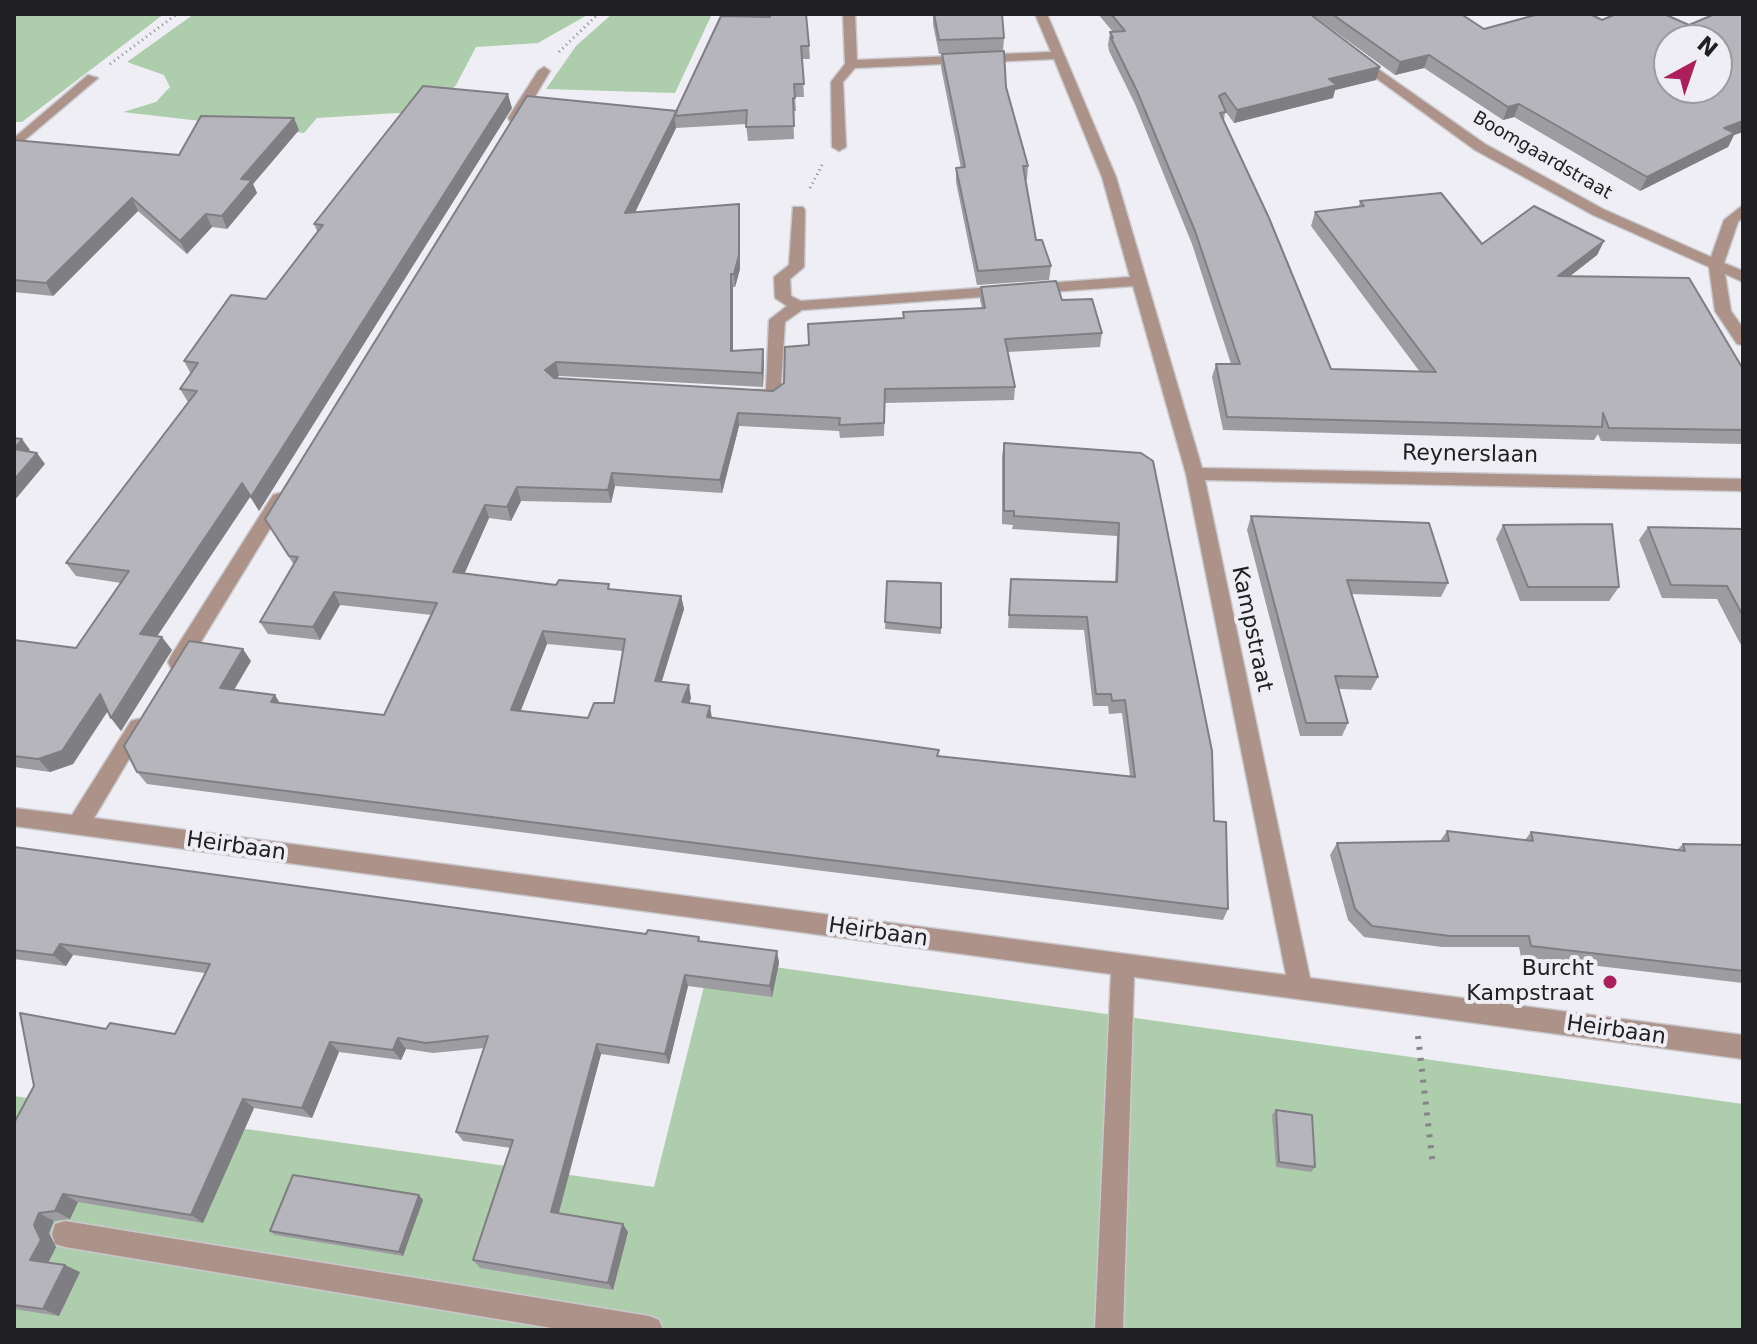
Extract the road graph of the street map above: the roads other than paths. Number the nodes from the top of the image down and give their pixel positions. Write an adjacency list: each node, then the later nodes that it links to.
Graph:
1 (849, 14): 5 (street)
2 (1041, 14): 4 (street, Kampstraat)
3 (1344, 48): 13 (street, Boomgaardstraat)
4 (1059, 55): 5 (street); 15 (street, Kampstraat)
5 (851, 64): 10 (street)
6 (544, 71): 8 (street)
7 (92, 78): 9 (street)
8 (503, 138)
9 (14, 145)
10 (839, 147)
11 (1743, 209): 13 (street)
12 (798, 210): 16 (street)
13 (1716, 266): 14 (street, Boomgaardstraat); 17 (street)
14 (1743, 277)
15 (1141, 281): 16 (street); 19 (street, Kampstraat)
16 (798, 306): 18 (street)
17 (1743, 340)
18 (743, 394)
19 (1195, 474): 20 (street, Reynerslaan); 27 (street, Kampstraat)
20 (1743, 485)
21 (286, 489): 22 (street)
22 (169, 677)
23 (144, 718): 25 (street)
24 (14, 817): 25 (street, Heirbaan)
25 (77, 826): 26 (street, Heirbaan)
26 (1123, 965): 27 (street, Heirbaan); 31 (street)
27 (1301, 990): 28 (street, Heirbaan)
28 (1743, 1047)
29 (65, 1234): 30 (street)
30 (649, 1330)
31 (1109, 1330)

